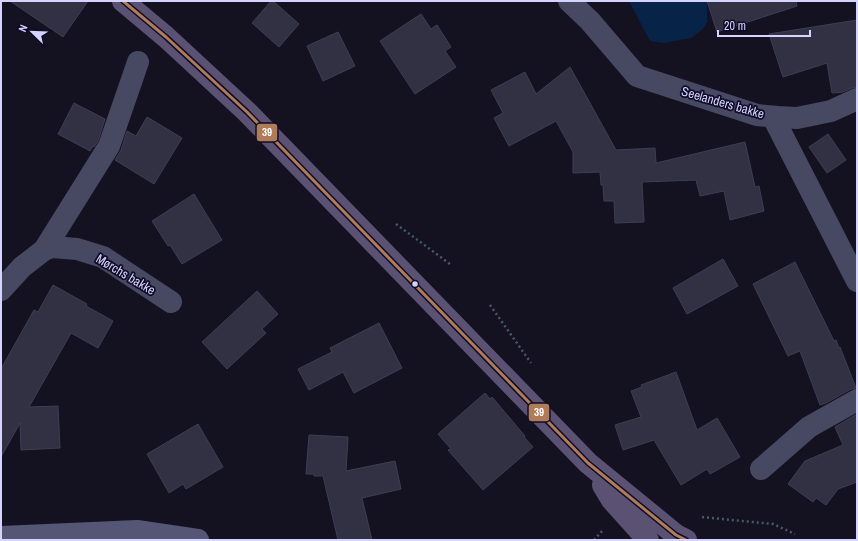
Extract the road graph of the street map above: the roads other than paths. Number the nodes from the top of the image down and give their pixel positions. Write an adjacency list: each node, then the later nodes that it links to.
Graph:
1 (122, 1): 11 (main road)
2 (569, 1): 5 (street, Seelanders bakke)
3 (138, 62): 6 (street)
4 (857, 98): 5 (street)
5 (777, 117): 7 (street, Seelanders bakke)
6 (44, 250): 8 (street); 9 (street, Mørchs bakke)
7 (857, 281)
8 (1, 290)
9 (171, 302)
10 (857, 400): 12 (street)
11 (588, 462): 15 (main road); 16 (main road)
12 (761, 469)
13 (4, 538): 14 (main road)
14 (198, 540)
15 (648, 540)
16 (686, 540)

